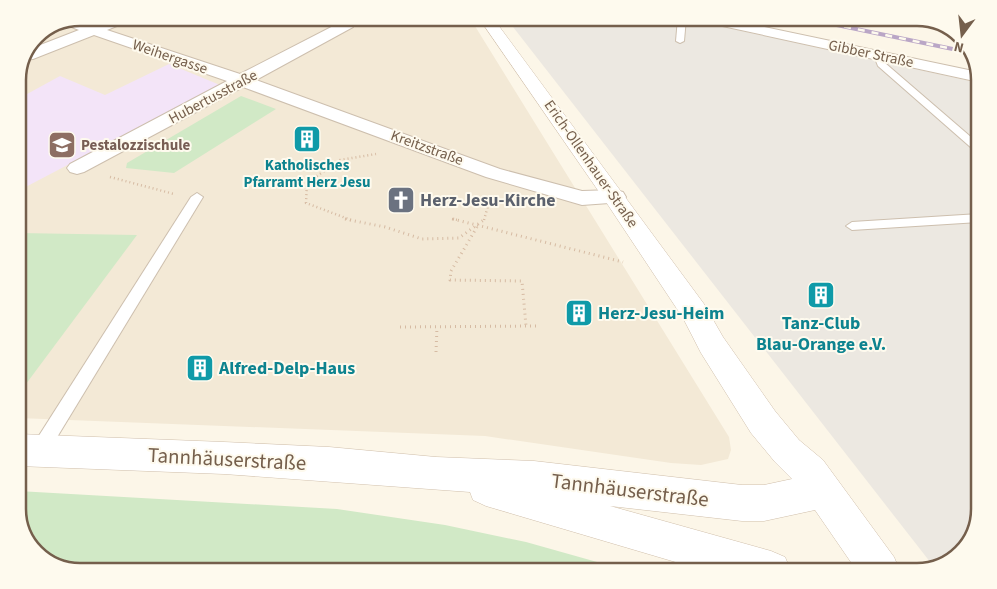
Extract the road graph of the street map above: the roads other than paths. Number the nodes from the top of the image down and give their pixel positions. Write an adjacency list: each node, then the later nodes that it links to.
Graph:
1 (81, 26): 7 (street, Weihergasse)
2 (103, 26): 7 (street)
3 (344, 26): 12 (street, Hubertusstraße)
4 (492, 26): 16 (street, Erich-Ollenhauer-Straße)
5 (681, 26): 8 (lane)
6 (741, 26): 10 (street, Gibber Straße)
7 (92, 30): 9 (street); 12 (street, Weihergasse)
8 (680, 41)
9 (33, 53)
10 (878, 56): 11 (street, Gibber Straße); 13 (lane)
11 (971, 75)
12 (243, 81): 14 (street, Hubertusstraße); 16 (street, Kreitzstraße)
13 (971, 142)
14 (76, 168)
15 (196, 197): 19 (lane)
16 (615, 197): 21 (street, Erich-Ollenhauer-Straße)
17 (971, 219): 18 (lane)
18 (852, 226)
19 (28, 451): 20 (street, Tannhäuserstraße)
20 (436, 474): 21 (street, Tannhäuserstraße); 22 (street, Tannhäuserstraße)
21 (817, 482): 23 (street, Erich-Ollenhauer-Straße)
22 (741, 563)
23 (874, 563)

